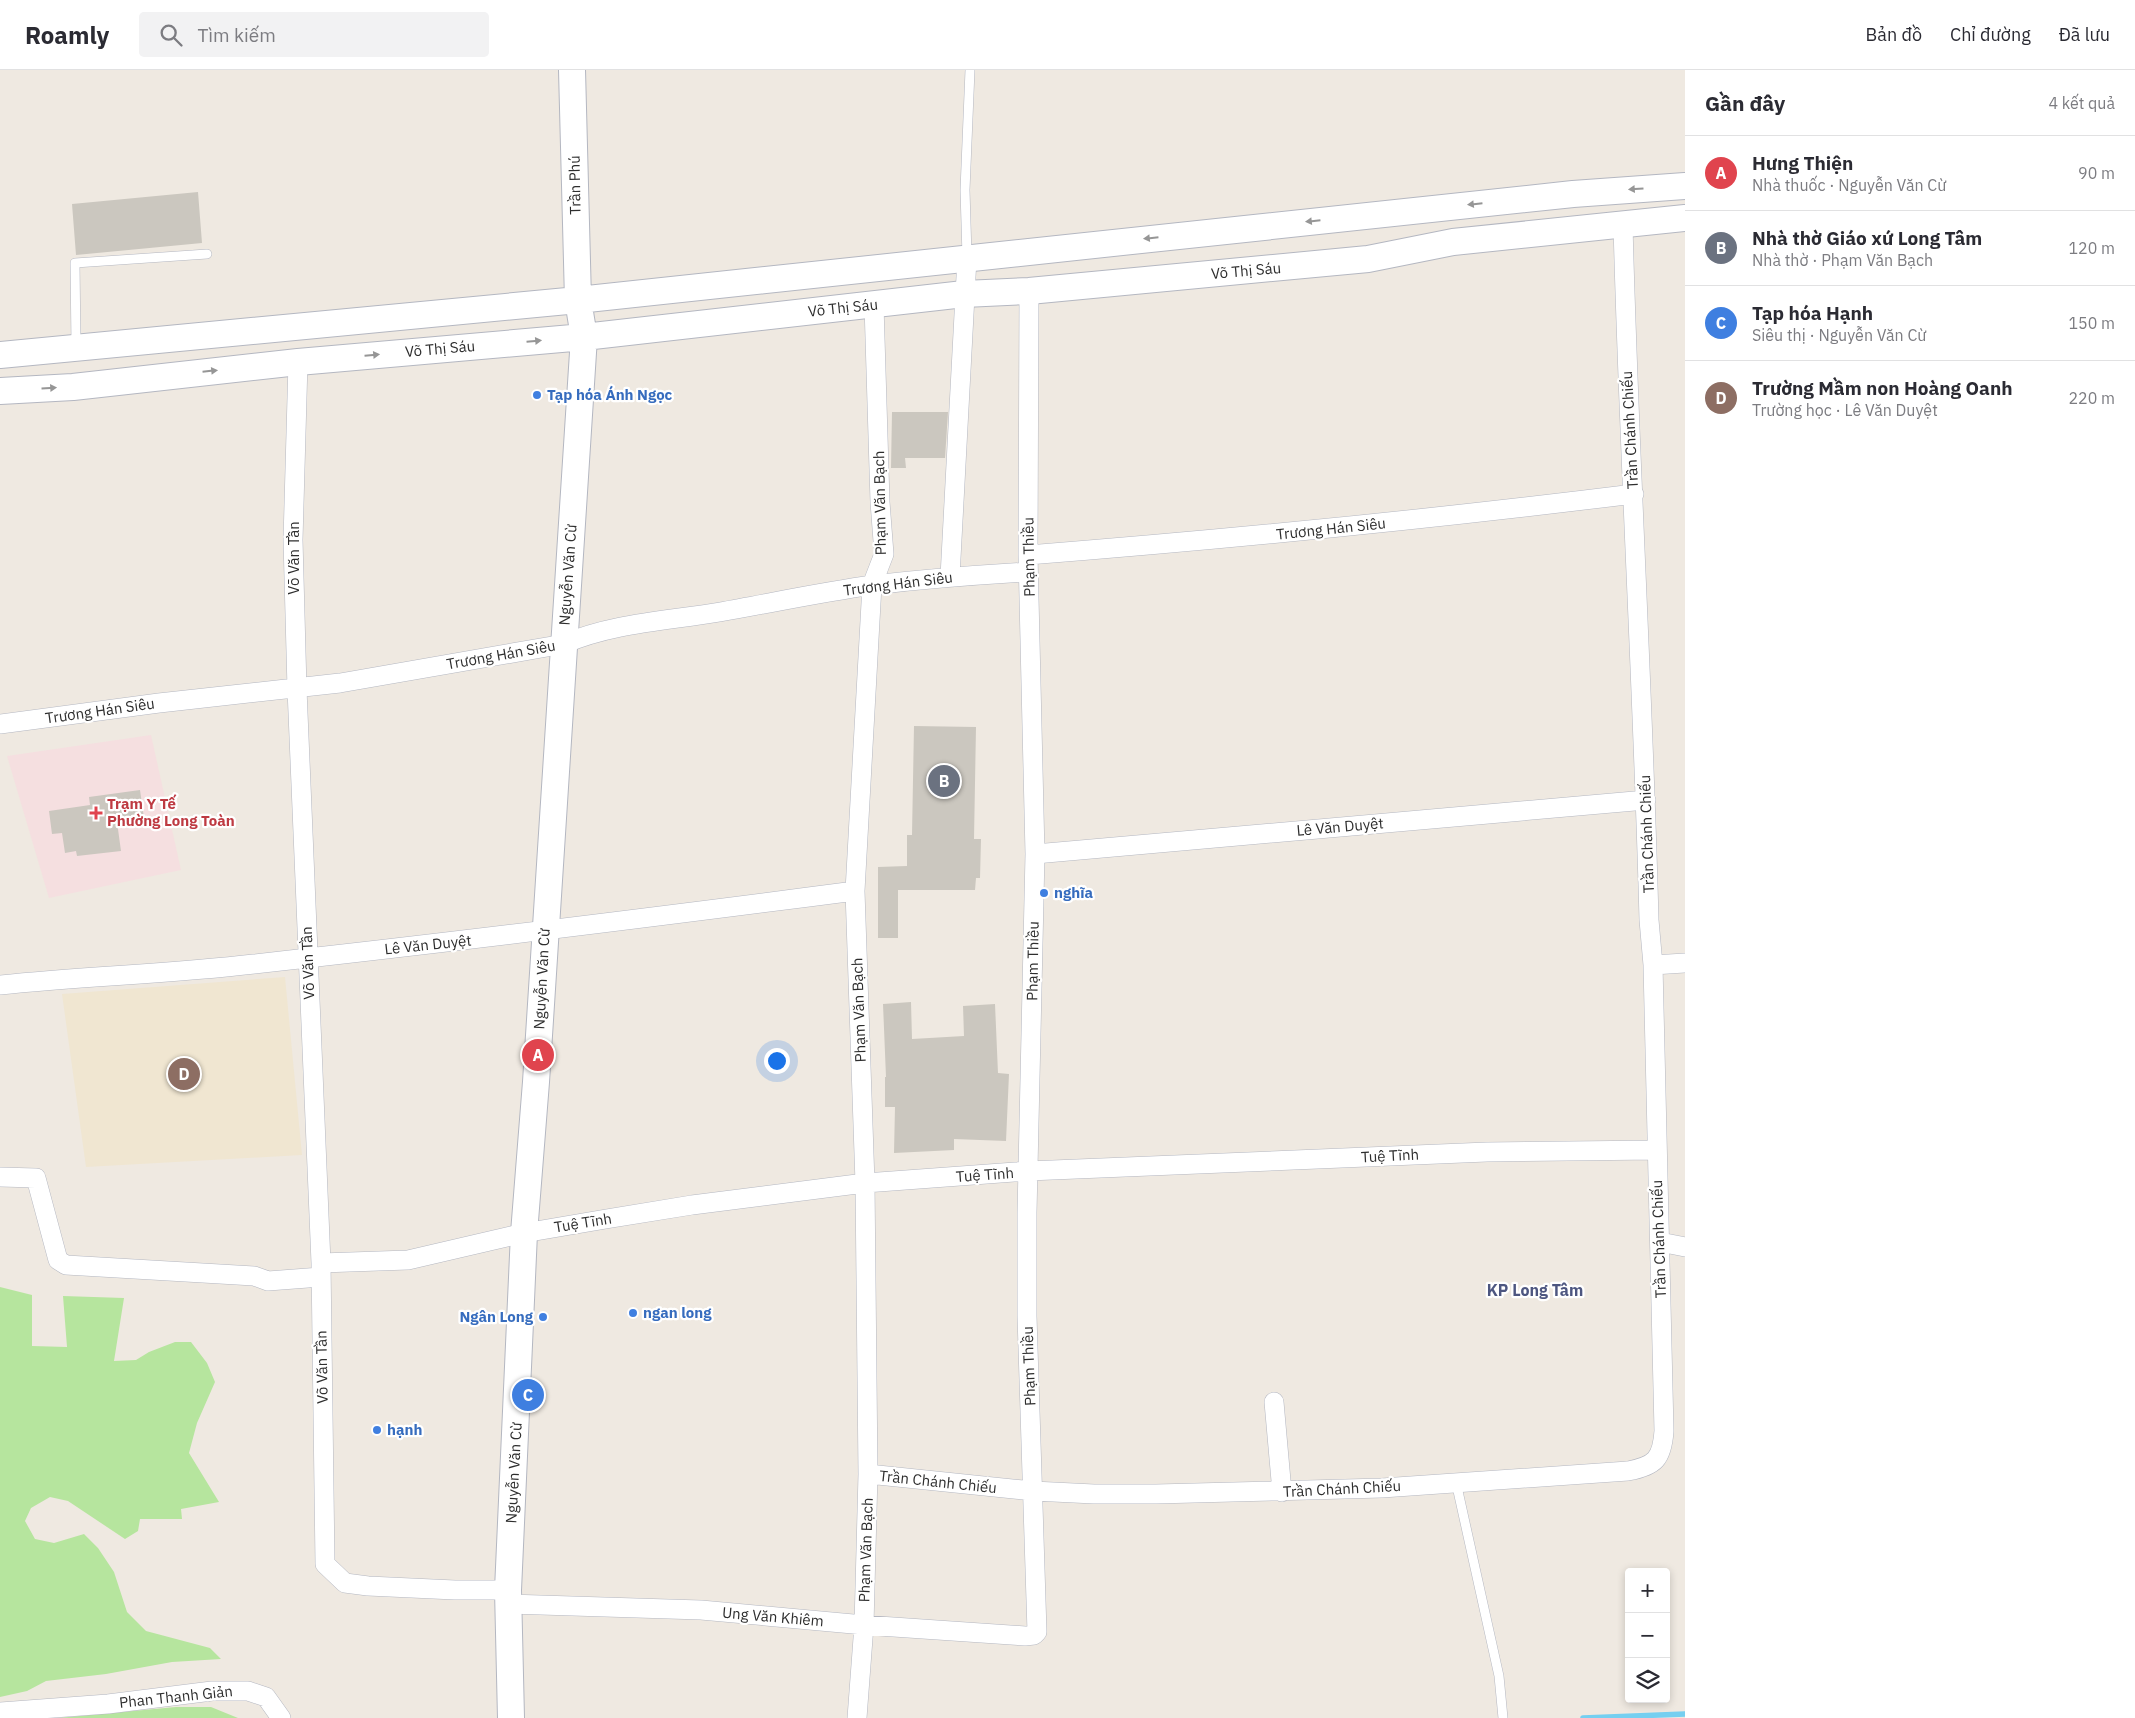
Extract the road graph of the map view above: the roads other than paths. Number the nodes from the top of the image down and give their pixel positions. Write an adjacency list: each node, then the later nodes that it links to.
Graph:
1 (572, 70): 10 (main road, Trần Phú)
2 (970, 70): 7 (lane)
3 (1685, 186): 7 (main road, one-way to 7)
4 (1685, 218): 5 (main road, Võ Thị Sáu)
5 (1623, 225): 8 (main road, Võ Thị Sáu); 17 (street, Trần Chánh Chiếu)
6 (207, 254): 13 (lane)
7 (968, 258): 9 (street); 10 (main road)
8 (1029, 291): 9 (main road, Võ Thị Sáu); 18 (street, Phạm Thiều)
9 (964, 294): 11 (main road, Võ Thị Sáu); 19 (street)
10 (578, 300): 12 (main road, Nguyễn Văn Cừ); 13 (main road)
11 (874, 305): 12 (main road, Võ Thị Sáu); 20 (street, Phạm Văn Bạch)
12 (584, 337): 15 (main road, Võ Thị Sáu, one-way to 12); 21 (main road, Nguyễn Văn Cừ)
13 (76, 348): 14 (main road)
14 (0, 355)
15 (298, 362): 16 (main road, Võ Thị Sáu, one-way to 15); 22 (street, Võ Văn Tần)
16 (0, 392)
17 (1634, 494): 18 (street, Trương Hán Siêu); 24 (street, Trần Chánh Chiếu)
18 (1028, 564): 19 (street, Trương Hán Siêu); 25 (street, Phạm Thiều)
19 (950, 577): 20 (street, Trương Hán Siêu)
20 (872, 586): 21 (street, Trương Hán Siêu); 26 (street, Phạm Văn Bạch)
21 (564, 644): 22 (street, Trương Hán Siêu); 27 (main road, Nguyễn Văn Cừ)
22 (297, 689): 23 (street, Trương Hán Siêu); 28 (street, Võ Văn Tần)
23 (0, 724)
24 (1646, 800): 25 (street, Lê Văn Duyệt); 30 (street, Trần Chánh Chiếu)
25 (1035, 854): 33 (street, Phạm Thiều)
26 (855, 891): 27 (street, Lê Văn Duyệt); 35 (street, Phạm Văn Bạch)
27 (545, 932): 28 (street, Lê Văn Duyệt); 36 (main road, Nguyễn Văn Cừ)
28 (308, 958): 31 (street, Lê Văn Duyệt); 39 (street, Võ Văn Tần)
29 (1685, 964): 30 (street)
30 (1653, 965): 32 (street, Trần Chánh Chiếu)
31 (0, 985)
32 (1656, 1150): 33 (street, Tuệ Tĩnh); 37 (street, Trần Chánh Chiếu)
33 (1028, 1172): 35 (street, Tuệ Tĩnh); 43 (street, Phạm Thiều)
34 (0, 1177): 39 (street, Tuệ Tĩnh)
35 (865, 1183): 36 (street, Tuệ Tĩnh); 41 (street, Phạm Văn Bạch)
36 (524, 1233): 39 (street, Tuệ Tĩnh); 46 (main road, Nguyễn Văn Cừ)
37 (1660, 1242): 38 (street); 42 (street, Trần Chánh Chiếu)
38 (1685, 1247)
39 (321, 1270): 45 (street, Võ Văn Tần)
40 (1274, 1402): 44 (street)
41 (868, 1474): 43 (street, Trần Chánh Chiếu); 47 (street, Phạm Văn Bạch)
42 (1456, 1481): 44 (street, Trần Chánh Chiếu); 53 (lane)
43 (1033, 1491): 44 (street, Trần Chánh Chiếu); 48 (street, Phạm Thiều)
44 (1282, 1492)
45 (325, 1564): 46 (street, Ung Văn Khiêm)
46 (508, 1597): 47 (street, Ung Văn Khiêm); 51 (main road, Nguyễn Văn Cừ)
47 (864, 1625): 48 (street, Ung Văn Khiêm); 52 (street, Phạm Văn Bạch)
48 (1037, 1632)
49 (0, 1712): 50 (street, Phan Thanh Giản)
50 (281, 1718)
51 (511, 1718)
52 (857, 1718)
53 (1503, 1718)

